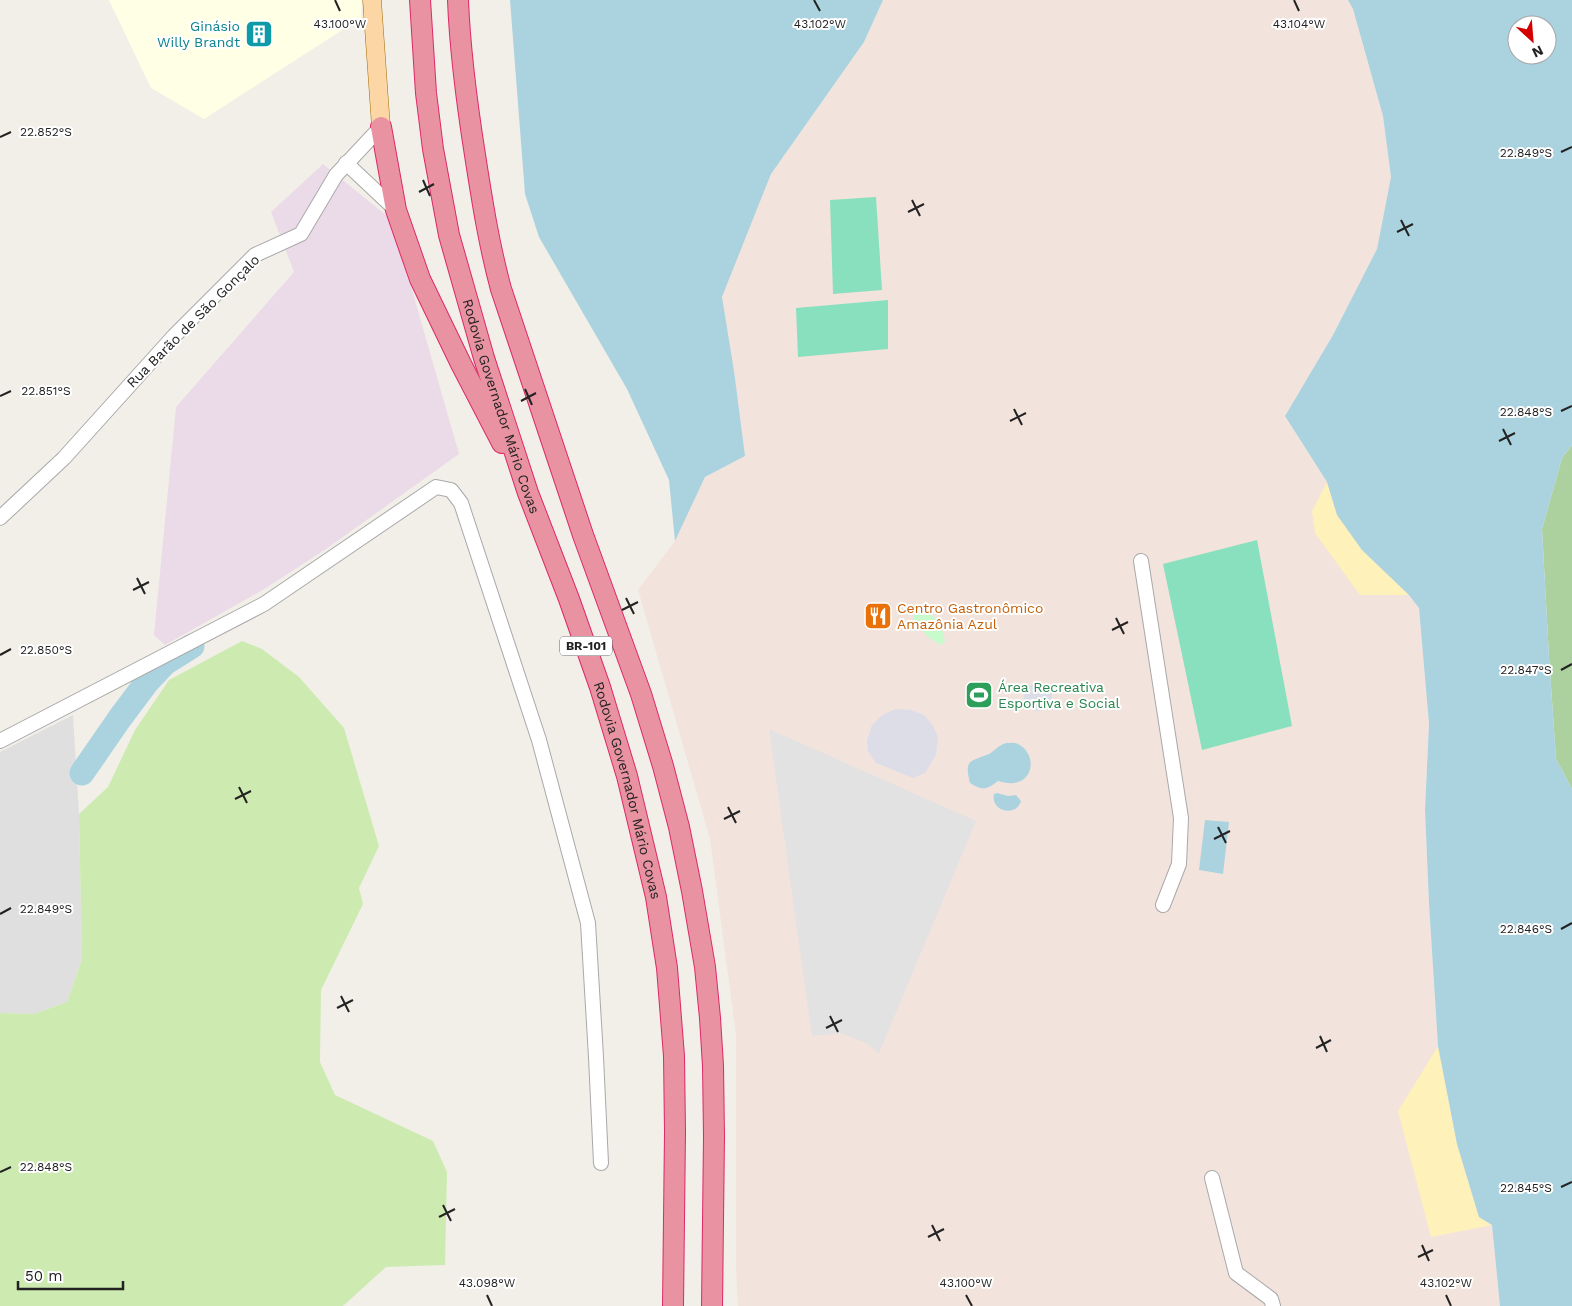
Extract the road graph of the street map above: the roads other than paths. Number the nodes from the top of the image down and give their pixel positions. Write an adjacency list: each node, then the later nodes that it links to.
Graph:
1 (372, 0): 4 (main road)
2 (420, 0): 7 (highway, Rodovia Governador Mário Covas / BR-101)
3 (458, 0): 14 (highway, BR-101)
4 (381, 127): 5 (street, Rua Barão de São Gonçalo); 6 (highway)
5 (346, 163): 6 (street); 8 (street, Rua Barão de São Gonçalo)
6 (396, 210): 7 (highway)
7 (528, 493): 15 (highway, Rodovia Governador Mário Covas / BR-101)
8 (0, 518)
9 (1141, 561): 11 (street)
10 (0, 742): 12 (street)
11 (1163, 905)
12 (601, 1163)
13 (1212, 1178): 16 (street)
14 (714, 1302)
15 (673, 1306)
16 (1273, 1306)

